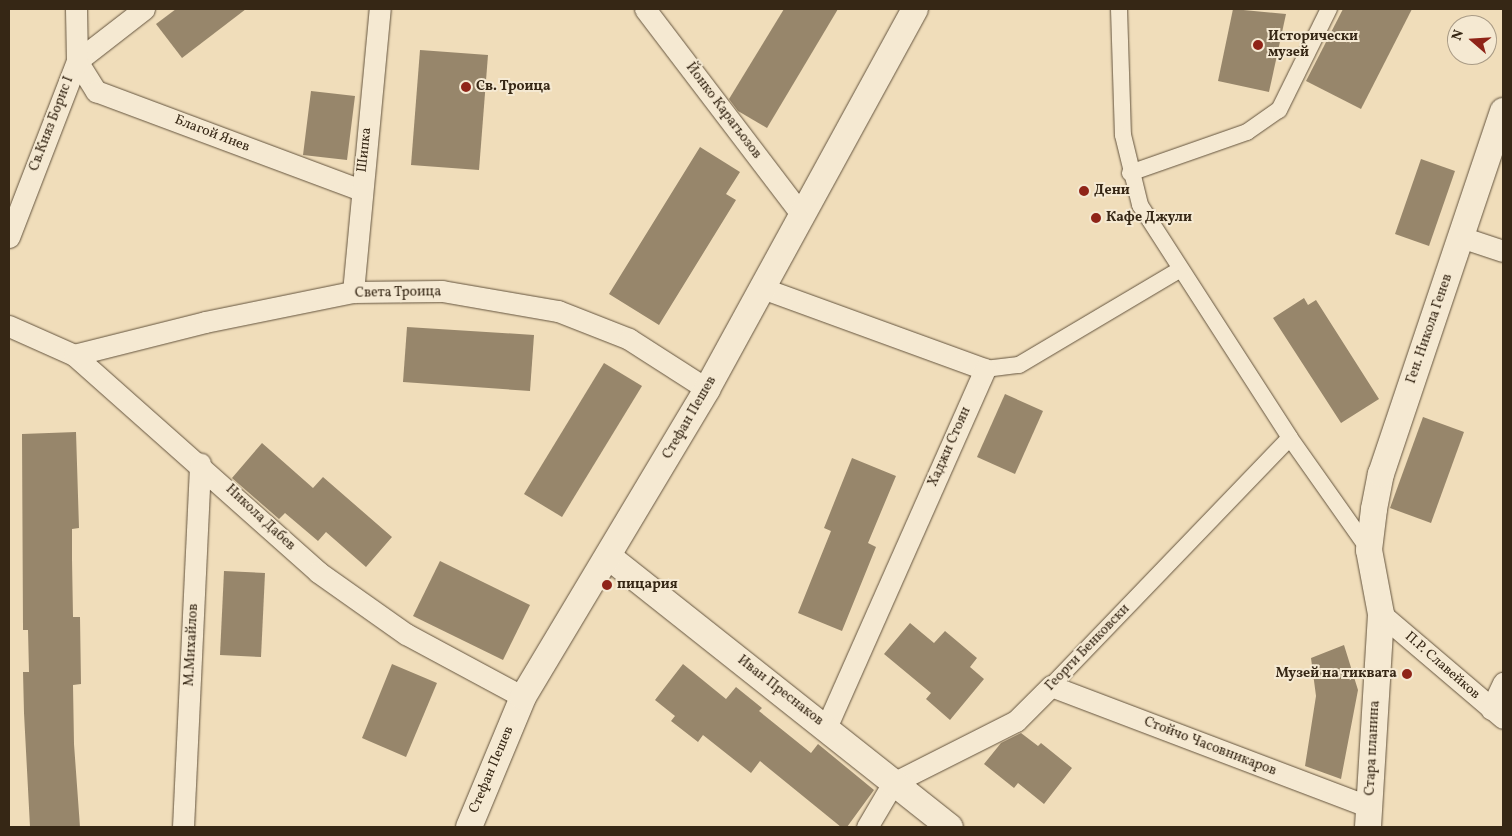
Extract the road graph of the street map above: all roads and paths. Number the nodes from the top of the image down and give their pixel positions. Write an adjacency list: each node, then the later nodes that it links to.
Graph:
1 (76, 9): 8 (street, Св.Княз Борис I)
2 (144, 9): 8 (street)
3 (380, 9): 11 (street, Шипка)
4 (645, 9): 12 (street, Йонко Карагьозов)
5 (915, 9): 12 (street, Стефан Пешев)
6 (1119, 9): 10 (street)
7 (1329, 9): 10 (street)
8 (77, 61): 11 (street, Благой Янев); 13 (street, Св.Княз Борис I)
9 (1503, 111): 14 (street, Ген. Никола Генев)
10 (1130, 173): 16 (street)
11 (361, 190): 18 (street, Шипка)
12 (800, 214): 17 (street, Стефан Пешев)
13 (9, 237)
14 (1461, 237): 15 (street); 25 (street, Ген. Никола Генев)
15 (1503, 251)
16 (1179, 270): 21 (street); 23 (street)
17 (762, 288): 21 (street); 22 (street, Стефан Пешев)
18 (354, 292): 20 (street, Света Троица); 22 (street, Света Троица)
19 (9, 326): 20 (street, Никола Дабев)
20 (74, 355): 24 (street, Никола Дабев)
21 (985, 369): 32 (street, Хаджи Стоян)
22 (707, 389): 26 (street, Стефан Пешев)
23 (1290, 438): 25 (street); 29 (street, Георги Бенковски)
24 (200, 463): 30 (street, Никола Дабев); 35 (street, М.Михайлов)
25 (1370, 550): 27 (street, Стара планина)
26 (609, 557): 30 (street, Стефан Пешев); 32 (street, Иван Преснаков)
27 (1381, 614): 31 (street, П.Р. Славейков); 34 (street, Стара планина)
28 (1503, 682): 31 (street)
29 (1051, 686): 33 (street, Георги Бенковски); 34 (street, Стойчо Часовникаров)
30 (523, 697): 36 (street, Стефан Пешев)
31 (1497, 714)
32 (826, 727): 33 (street, Иван Преснаков)
33 (893, 783): 37 (street); 38 (street, Иван Преснаков)
34 (1369, 817)
35 (183, 827)
36 (469, 827)
37 (868, 827)
38 (950, 827)

